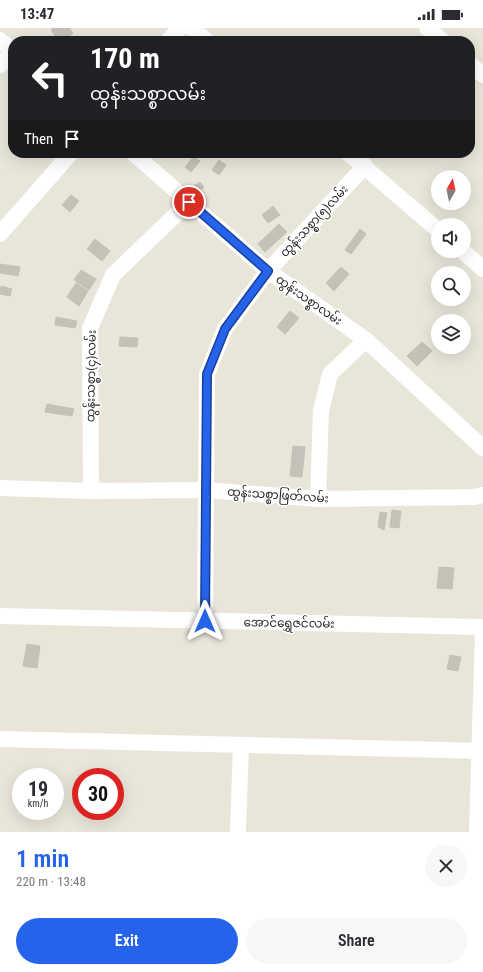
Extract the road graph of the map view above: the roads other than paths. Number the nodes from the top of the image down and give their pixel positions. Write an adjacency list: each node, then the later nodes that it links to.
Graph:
1 (180, 28): 4 (street)
2 (191, 28): 5 (street)
3 (427, 28): 6 (street)
4 (173, 36)
5 (201, 36)
6 (437, 36)
7 (0, 40): 8 (street)
8 (8, 47)
9 (8, 56): 10 (street)
10 (0, 65)
11 (475, 68): 12 (street)
12 (483, 75)
13 (67, 158): 19 (street)
14 (139, 158): 17 (street, ထွန်းသစ္စာလမ်း)
15 (355, 158): 16 (street)
16 (365, 166): 18 (street); 22 (street, ထွန်းသစ္စာ(၅)လမ်း)
17 (189, 202): 22 (street, ထွန်းသစ္စာလမ်း); 27 (street, ထွန်းသစ္စာ(၄)လမ်း)
18 (431, 224)
19 (0, 234)
20 (471, 258): 21 (street)
21 (483, 268)
22 (268, 271): 23 (street, ထွန်းသစ္စာလမ်း); 26 (street, ထွန်းသစ္စာ(၅)လမ်း)
23 (366, 340): 24 (street, ထွန်းသစ္စာလမ်း); 29 (street)
24 (483, 448)
25 (0, 488): 27 (street, ထွန်းသစ္စာဖြတ်လမ်း)
26 (206, 490): 27 (street, ထွန်းသစ္စာဖြတ်လမ်း); 29 (street, ထွန်းသစ္စာဖြတ်လမ်း); 31 (street, ထွန်းသစ္စာ(၅)လမ်း)
27 (91, 491)
28 (483, 495): 29 (street, ထွန်းသစ္စာဖြတ်လမ်း)
29 (318, 499)
30 (0, 616): 31 (street, အောင်ရွှေဇင်လမ်း)
31 (205, 621): 32 (street, အောင်ရွှေဇင်လမ်း)
32 (483, 627): 35 (street)
33 (0, 739): 34 (street)
34 (240, 745): 35 (street); 36 (street)
35 (481, 751): 37 (street)
36 (238, 832)
37 (477, 832)

